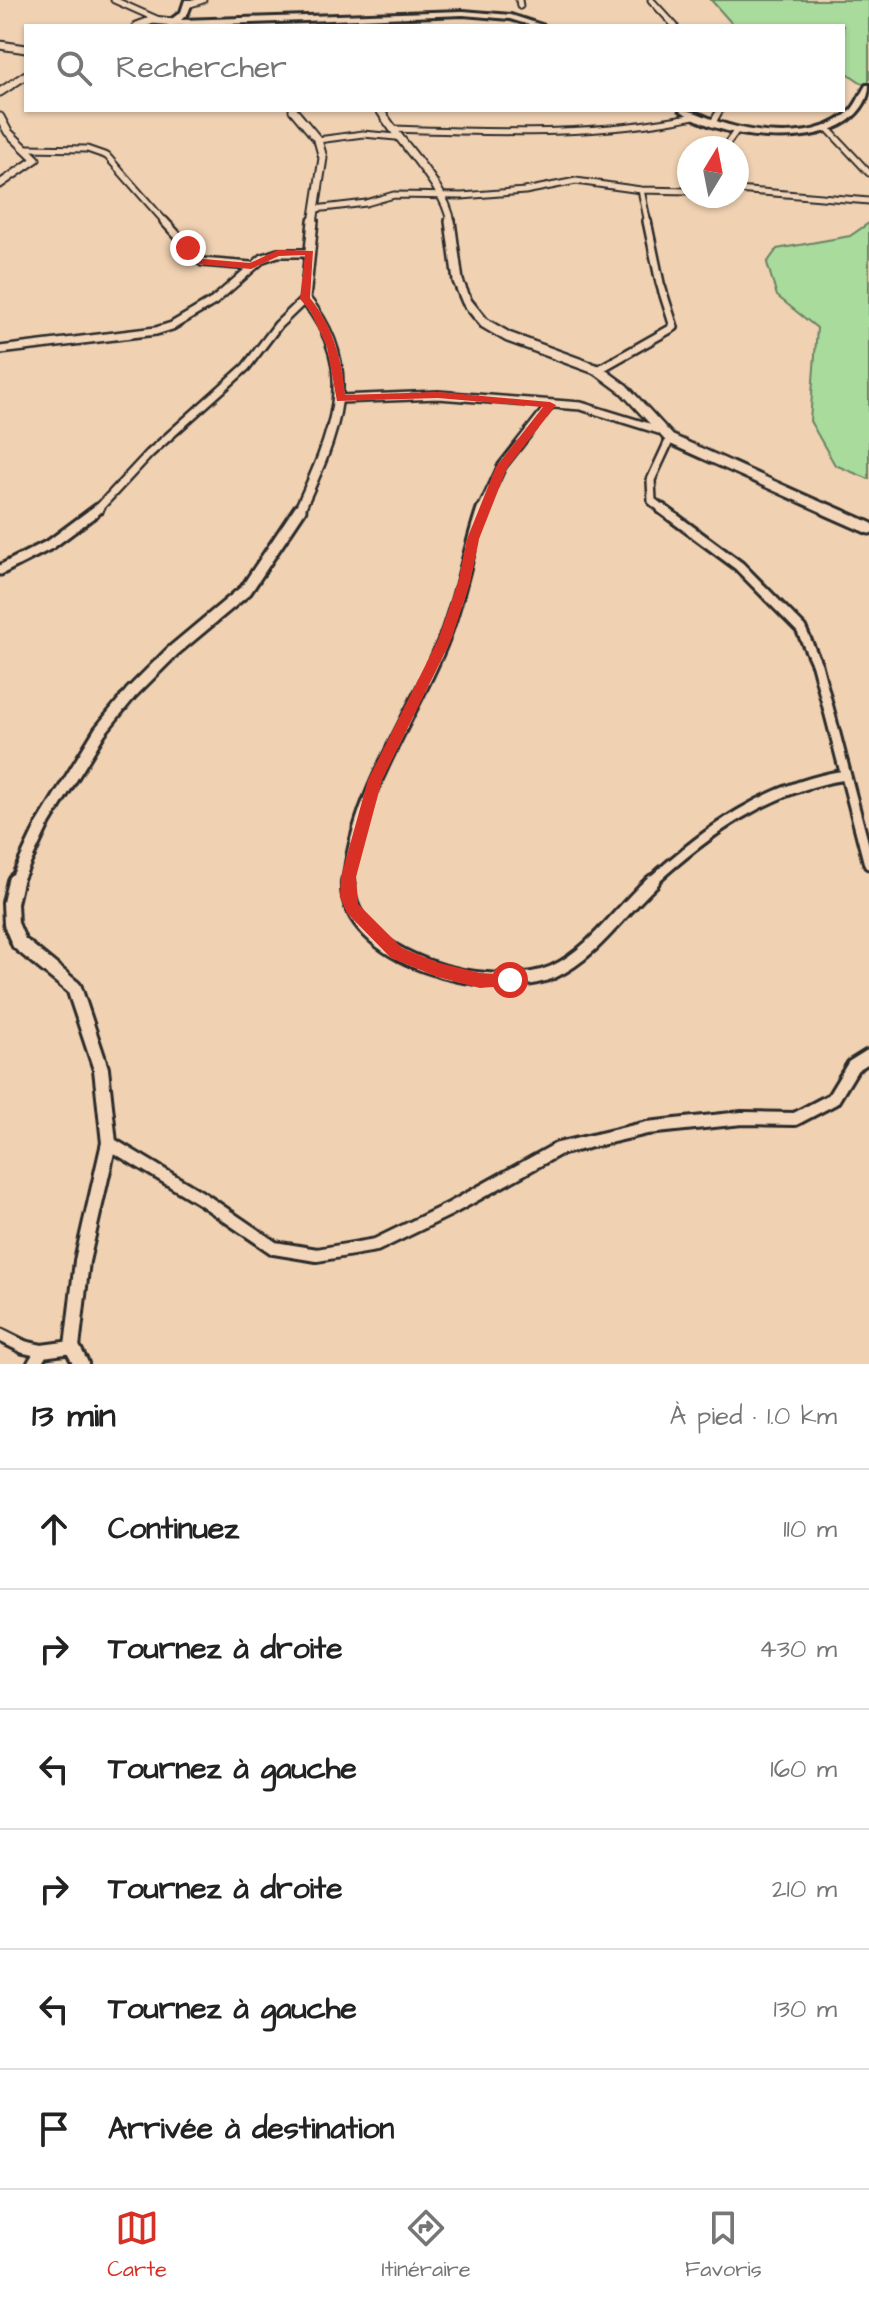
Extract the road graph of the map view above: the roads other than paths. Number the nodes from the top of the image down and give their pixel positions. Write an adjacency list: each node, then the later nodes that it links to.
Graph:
1 (114, 0): 5 (street)
2 (203, 0): 4 (street)
3 (651, 0): 9 (street)
4 (187, 16): 6 (highway); 8 (highway)
5 (159, 20): 6 (street); 7 (street)
6 (174, 23)
7 (144, 24)
8 (533, 24)
9 (673, 24)
10 (0, 45): 11 (street)
11 (24, 49)
12 (24, 76): 14 (street)
13 (869, 87): 22 (highway)
14 (0, 92)
15 (295, 112): 26 (street)
16 (381, 112): 24 (street)
17 (687, 112): 19 (highway)
18 (719, 112): 21 (street)
19 (694, 116): 21 (highway); 24 (street)
20 (0, 117): 27 (street)
21 (712, 124): 23 (highway)
22 (827, 128): 23 (highway); 28 (street)
23 (737, 130): 25 (street)
24 (394, 133): 26 (street); 33 (street)
25 (733, 136)
26 (318, 140): 35 (street)
27 (26, 148): 29 (street); 37 (street)
28 (869, 173)
29 (0, 184)
30 (641, 190): 31 (street); 33 (street); 40 (street)
31 (677, 191)
32 (749, 191): 34 (street)
33 (442, 197): 35 (street); 40 (street)
34 (869, 201)
35 (315, 209): 36 (street)
36 (310, 253): 37 (street); 38 (street)
37 (251, 266): 39 (street)
38 (305, 299): 41 (street); 46 (street)
39 (0, 350)
40 (598, 370): 43 (street)
41 (340, 399): 42 (street); 50 (street)
42 (550, 405): 43 (street); 47 (street)
43 (662, 431): 44 (street)
44 (670, 439): 45 (street); 47 (street)
45 (869, 528)
46 (0, 570)
47 (845, 775): 48 (street)
48 (869, 864)
49 (869, 1056): 50 (street)
50 (109, 1143): 52 (street)
51 (0, 1335): 53 (street)
52 (72, 1347): 53 (street); 55 (street)
53 (42, 1351): 54 (street)
54 (34, 1364)
55 (81, 1364)

